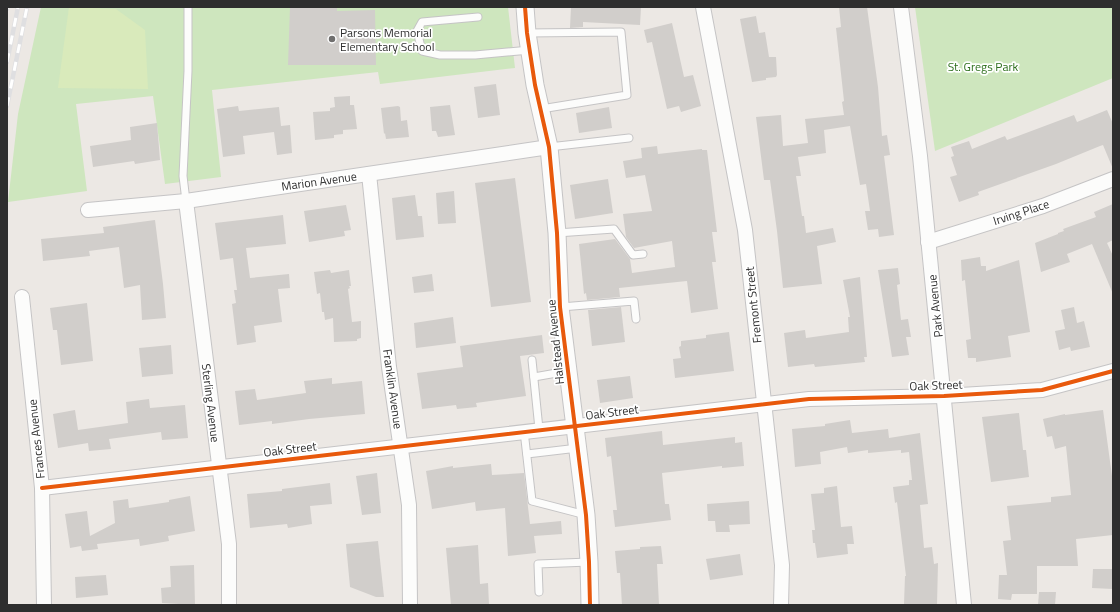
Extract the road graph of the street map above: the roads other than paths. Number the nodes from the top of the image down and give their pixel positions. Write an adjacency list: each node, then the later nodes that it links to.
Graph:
1 (188, 7): 13 (lane)
2 (525, 7): 6 (street, Halstead Avenue)
3 (703, 7): 26 (street, Fremont Street)
4 (901, 7): 16 (street, Park Avenue)
5 (478, 17): 7 (lane)
6 (527, 33): 7 (street, Halstead Avenue); 8 (lane)
7 (530, 50): 8 (street, Halstead Avenue)
8 (541, 109): 10 (street, Halstead Avenue)
9 (629, 138): 10 (lane)
10 (549, 147): 11 (street, Marion Avenue); 15 (street, Halstead Avenue)
11 (369, 174): 13 (street, Marion Avenue); 30 (street, Franklin Avenue)
12 (1113, 179): 16 (street, Irving Place)
13 (186, 201): 14 (street, Marion Avenue); 33 (street, Sterling Avenue)
14 (88, 210)
15 (557, 233): 17 (lane); 19 (street, Halstead Avenue)
16 (928, 242): 25 (street, Park Avenue)
17 (643, 254)
18 (22, 296): 34 (street, Frances Avenue)
19 (560, 307): 20 (lane); 22 (street, Halstead Avenue)
20 (636, 319)
21 (532, 360): 24 (lane)
22 (568, 371): 24 (lane); 27 (street, Halstead Avenue)
23 (1113, 371): 25 (street, Oak Street)
24 (534, 377): 28 (lane)
25 (944, 396): 26 (street, Oak Street); 43 (street, Park Avenue)
26 (764, 404): 27 (street, Oak Street); 42 (street, Fremont Street)
27 (575, 426): 28 (street, Oak Street); 31 (street, Halstead Avenue)
28 (539, 430): 29 (street, Oak Street)
29 (524, 431): 30 (street, Oak Street); 32 (lane)
30 (400, 446): 33 (street, Oak Street); 40 (street, Franklin Avenue)
31 (578, 448): 32 (lane); 35 (street, Halstead Avenue)
32 (527, 454): 35 (lane)
33 (219, 467): 34 (street, Oak Street); 39 (street, Sterling Avenue)
34 (42, 488): 38 (street, Frances Avenue)
35 (586, 515): 36 (street, Halstead Avenue)
36 (589, 562): 37 (lane); 41 (street, Halstead Avenue)
37 (539, 592)
38 (44, 605)
39 (229, 605)
40 (410, 605)
41 (590, 605)
42 (781, 605)
43 (964, 605)

